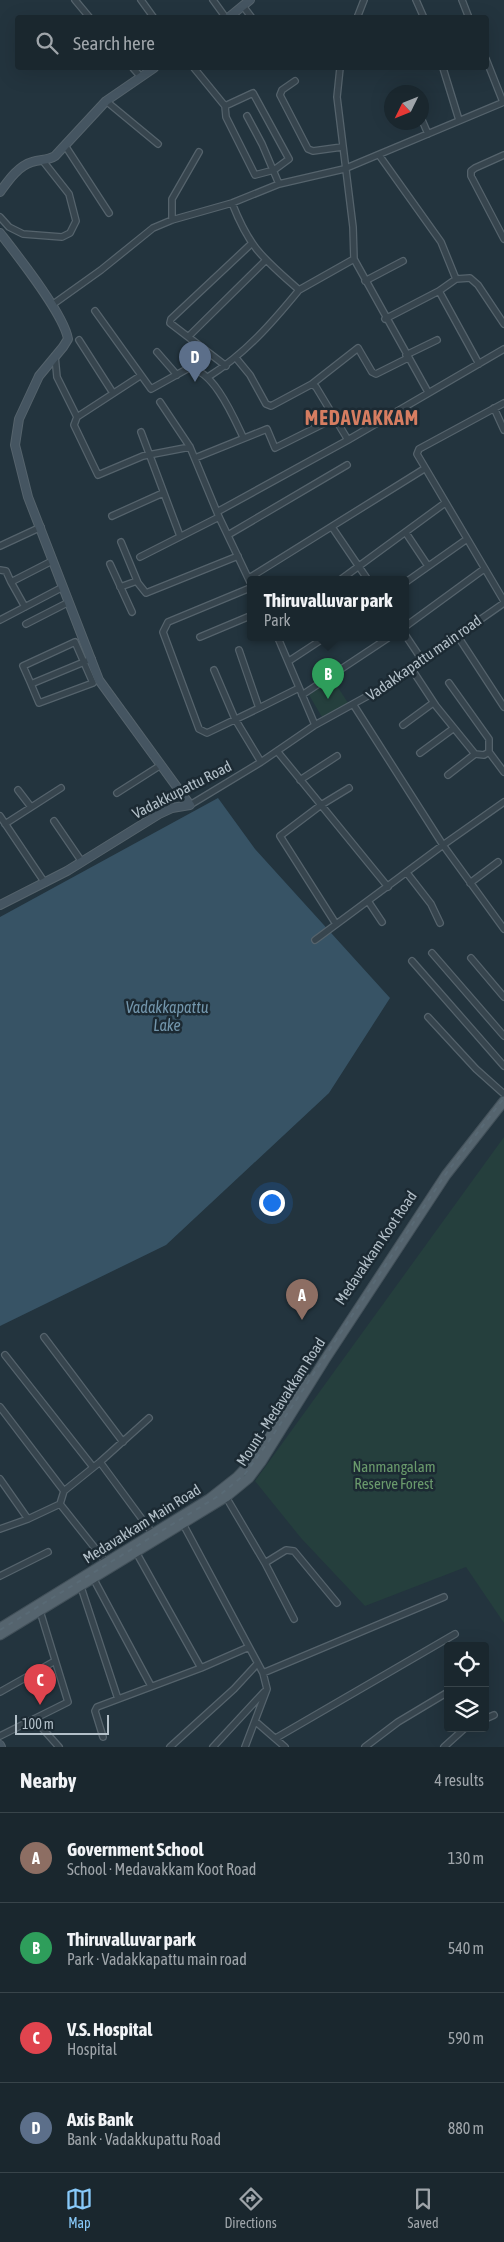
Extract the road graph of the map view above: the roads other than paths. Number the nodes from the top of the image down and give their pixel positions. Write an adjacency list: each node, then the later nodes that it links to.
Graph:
1 (75, 0): 9 (street)
2 (141, 0): 10 (street)
3 (213, 0): 11 (street)
4 (250, 0): 8 (street)
5 (364, 0): 14 (street)
6 (416, 0): 15 (street)
7 (462, 0): 16 (street)
8 (242, 6): 12 (street); 13 (street)
9 (88, 15)
10 (152, 15)
11 (225, 15)
12 (231, 15)
13 (250, 15)
14 (358, 15)
15 (423, 15)
16 (469, 15)
17 (489, 66): 26 (street)
18 (135, 70): 23 (street)
19 (150, 70): 23 (street)
20 (196, 70): 27 (street)
21 (340, 70): 34 (street)
22 (443, 70): 29 (street)
23 (140, 76): 25 (street)
24 (295, 81): 34 (street)
25 (106, 100): 32 (street); 33 (street)
26 (504, 102): 29 (street)
27 (224, 106): 40 (street); 40 (street)
28 (246, 116): 40 (street)
29 (459, 120): 31 (street)
30 (426, 130): 31 (street)
31 (428, 134): 36 (street)
32 (158, 144)
33 (66, 147): 38 (street); 44 (street)
34 (342, 147): 39 (street)
35 (199, 152): 46 (street)
36 (379, 155): 39 (street); 53 (street)
37 (504, 155): 48 (street)
38 (43, 161): 42 (street); 45 (street)
39 (344, 169): 41 (street); 50 (street)
40 (274, 170): 41 (street)
41 (279, 184): 43 (street)
42 (0, 192)
43 (232, 203): 46 (street); 49 (street)
44 (110, 213)
45 (0, 217)
46 (172, 220): 57 (street)
47 (0, 233): 57 (street)
48 (504, 239)
49 (251, 244): 51 (street); 61 (street)
50 (354, 259): 54 (street); 55 (street)
51 (265, 261): 55 (street); 61 (street)
52 (403, 261): 54 (street)
53 (456, 279): 56 (street); 60 (street)
54 (365, 281): 59 (street)
55 (299, 290): 68 (street)
56 (439, 290): 59 (street); 69 (street)
57 (52, 306): 66 (street)
58 (95, 311): 71 (street)
59 (385, 319): 67 (street)
60 (504, 324)
61 (189, 336): 70 (street)
62 (78, 340): 76 (street)
63 (437, 340): 67 (street)
64 (504, 349): 69 (street)
65 (157, 352): 72 (street)
66 (55, 355): 80 (street); 95 (street)
67 (407, 356): 74 (street); 75 (street)
68 (236, 358): 70 (street); 74 (street)
69 (479, 364): 75 (street)
70 (226, 366): 73 (street)
71 (140, 376): 72 (street); 76 (street)
72 (178, 376): 73 (street)
73 (208, 377): 84 (street)
74 (312, 384): 81 (street)
75 (428, 392): 85 (street)
76 (113, 393): 80 (street)
77 (160, 402): 86 (street)
78 (504, 403): 79 (street)
79 (494, 408): 82 (street); 90 (street)
80 (77, 417): 87 (street)
81 (335, 418): 84 (street); 85 (street)
82 (504, 430)
83 (141, 432): 87 (street)
84 (244, 437): 88 (street)
85 (348, 440): 93 (street)
86 (190, 447): 87 (street); 88 (street)
87 (149, 454): 91 (street)
88 (195, 458): 93 (street)
89 (347, 465): 98 (street)
90 (424, 469): 92 (street); 96 (street)
91 (163, 493): 94 (street); 99 (street)
92 (445, 503): 97 (street); 100 (street)
93 (218, 514): 98 (street); 99 (street)
94 (112, 516)
95 (41, 527): 102 (street); 105 (street)
96 (332, 527): 108 (street); 112 (street)
97 (406, 533): 107 (street); 108 (street)
98 (228, 535): 104 (street)
99 (180, 536): 103 (street)
100 (467, 539): 107 (street); 109 (street)
101 (121, 542): 116 (street)
102 (0, 546)
103 (140, 556)
104 (238, 556): 111 (street); 116 (street)
105 (52, 561): 117 (street); 118 (street)
106 (110, 564): 119 (street)
107 (428, 566): 115 (street)
108 (360, 567): 113 (street); 114 (street)
109 (484, 569): 122 (street); 128 (street)
110 (0, 570): 117 (street)
111 (248, 576)
112 (256, 576)
113 (346, 576)
114 (366, 576)
115 (409, 580)
116 (137, 581): 119 (street)
117 (11, 582): 123 (street)
118 (63, 587): 121 (street); 123 (street)
119 (120, 587): 124 (street)
120 (247, 589): 152 (street)
121 (69, 602): 127 (street); 131 (street)
122 (504, 602): 129 (street, Vadakkapattu main road)
123 (25, 607): 126 (street)
124 (132, 612)
125 (247, 617): 130 (street)
126 (0, 620)
127 (26, 624)
128 (409, 624)
129 (457, 634): 138 (street, Vadakkapattu main road); 150 (street)
130 (200, 637)
131 (83, 638): 136 (street); 139 (street)
132 (409, 640): 138 (street)
133 (279, 641): 140 (street)
134 (319, 641): 140 (street)
135 (383, 641): 147 (street)
136 (75, 642): 139 (street); 145 (street)
137 (239, 650): 151 (street)
138 (422, 660): 141 (street, Vadakkapattu main road)
139 (88, 661): 143 (street); 145 (street)
140 (289, 661): 146 (street)
141 (411, 668): 148 (street); 149 (street, Vadakkapattu main road)
142 (214, 670): 152 (street)
143 (96, 682): 145 (street); 162 (street)
144 (450, 683): 157 (street)
145 (31, 684)
146 (299, 688): 147 (street); 151 (street)
147 (302, 695): 154 (street)
148 (433, 702): 153 (street); 155 (street)
149 (353, 704): 154 (street, Vadakkapattu main road); 177 (street)
150 (504, 707)
151 (259, 708): 152 (street)
152 (235, 719): 161 (street)
153 (403, 724)
154 (316, 725): 156 (street, Vadakkupattu Road)
155 (454, 728): 158 (street); 159 (street)
156 (277, 751): 161 (street, Vadakkupattu Road); 165 (street)
157 (489, 752): 159 (street); 163 (street)
158 (420, 753)
159 (474, 754): 164 (street)
160 (338, 756): 165 (street)
161 (261, 762): 171 (street, Vadakkupattu Road)
162 (161, 765): 169 (street); 171 (street)
163 (504, 772)
164 (448, 775)
165 (300, 780): 172 (street)
166 (61, 788): 173 (street)
167 (349, 788): 172 (street)
168 (18, 790): 173 (street)
169 (117, 793)
170 (504, 802): 177 (street)
171 (190, 805): 178 (street, Vadakkupattu Road)
172 (321, 805): 183 (street); 188 (street)
173 (31, 807): 176 (street)
174 (0, 816): 176 (street)
175 (54, 821): 178 (street)
176 (5, 824): 181 (street)
177 (443, 845): 180 (street); 182 (street)
178 (82, 862): 181 (street, Vadakkupattu Road)
179 (498, 862): 182 (street)
180 (407, 873): 183 (street); 187 (street)
181 (45, 883): 185 (street, Vadakkupattu Road)
182 (470, 883): 189 (street)
183 (388, 887): 184 (street)
184 (368, 901): 186 (street); 188 (street)
185 (0, 904)
186 (382, 922)
187 (440, 923)
188 (336, 924): 190 (street)
189 (504, 929)
190 (315, 940)
191 (432, 954): 196 (street)
192 (471, 958): 194 (street)
193 (412, 960): 197 (street)
194 (504, 997)
195 (428, 1017): 198 (street)
196 (504, 1036)
197 (504, 1066)
198 (504, 1094): 204 (main road, Medavakkam Koot Road)
199 (504, 1100): 210 (main road, Mount - Medavakkam Road)
200 (44, 1338): 205 (street)
201 (5, 1355): 207 (street)
202 (0, 1407): 209 (street)
203 (149, 1418): 205 (street)
204 (279, 1423): 213 (main road, Medavakkam Main Road)
205 (123, 1442): 206 (street)
206 (100, 1462): 207 (street); 215 (street)
207 (93, 1466): 209 (street)
208 (0, 1479): 212 (street)
209 (64, 1491): 211 (street)
210 (226, 1497): 213 (main road, Mount - Medavakkam Road); 219 (street)
211 (60, 1504): 212 (street); 218 (street)
212 (28, 1519): 214 (street)
213 (181, 1520): 215 (main road, Medavakkam Main Road); 217 (main road, Mount - Medavakkam Road); 230 (street)
214 (0, 1529)
215 (153, 1534): 218 (main road, Medavakkam Main Road)
216 (48, 1552): 221 (street)
217 (136, 1552): 220 (main road, Mount - Medavakkam Road); 233 (street)
218 (106, 1562): 220 (main road, Medavakkam Main Road)
219 (265, 1563): 224 (street); 226 (street)
220 (91, 1575): 222 (main road, Mount - Medavakkam Road); 227 (main road, Medavakkam Main Road); 235 (street)
221 (0, 1576)
222 (80, 1587): 225 (main road, Mount - Medavakkam Road); 239 (street)
223 (444, 1597): 234 (street)
224 (337, 1603)
225 (40, 1611): 229 (main road, Mount - Medavakkam Road); 231 (street)
226 (294, 1619)
227 (0, 1628)
228 (455, 1634): 248 (street)
229 (0, 1635)
230 (249, 1647): 232 (street); 233 (street)
231 (55, 1661): 237 (street); 242 (street)
232 (257, 1664): 234 (street); 250 (street)
233 (201, 1668): 235 (street)
234 (263, 1673): 236 (street)
235 (151, 1686): 239 (street)
236 (267, 1689): 243 (street); 251 (street)
237 (0, 1692)
238 (444, 1694): 254 (street)
239 (118, 1699): 246 (street)
240 (494, 1715): 241 (street)
241 (489, 1717)
242 (34, 1719): 245 (street); 249 (street)
243 (255, 1721): 248 (street); 252 (street)
244 (461, 1732): 247 (street)
245 (0, 1736)
246 (104, 1736)
247 (455, 1737): 255 (street); 256 (street)
248 (276, 1738): 253 (street)
249 (59, 1747)
250 (170, 1747)
251 (213, 1747)
252 (245, 1747)
253 (285, 1747)
254 (365, 1747)
255 (444, 1747)
256 (457, 1747)

